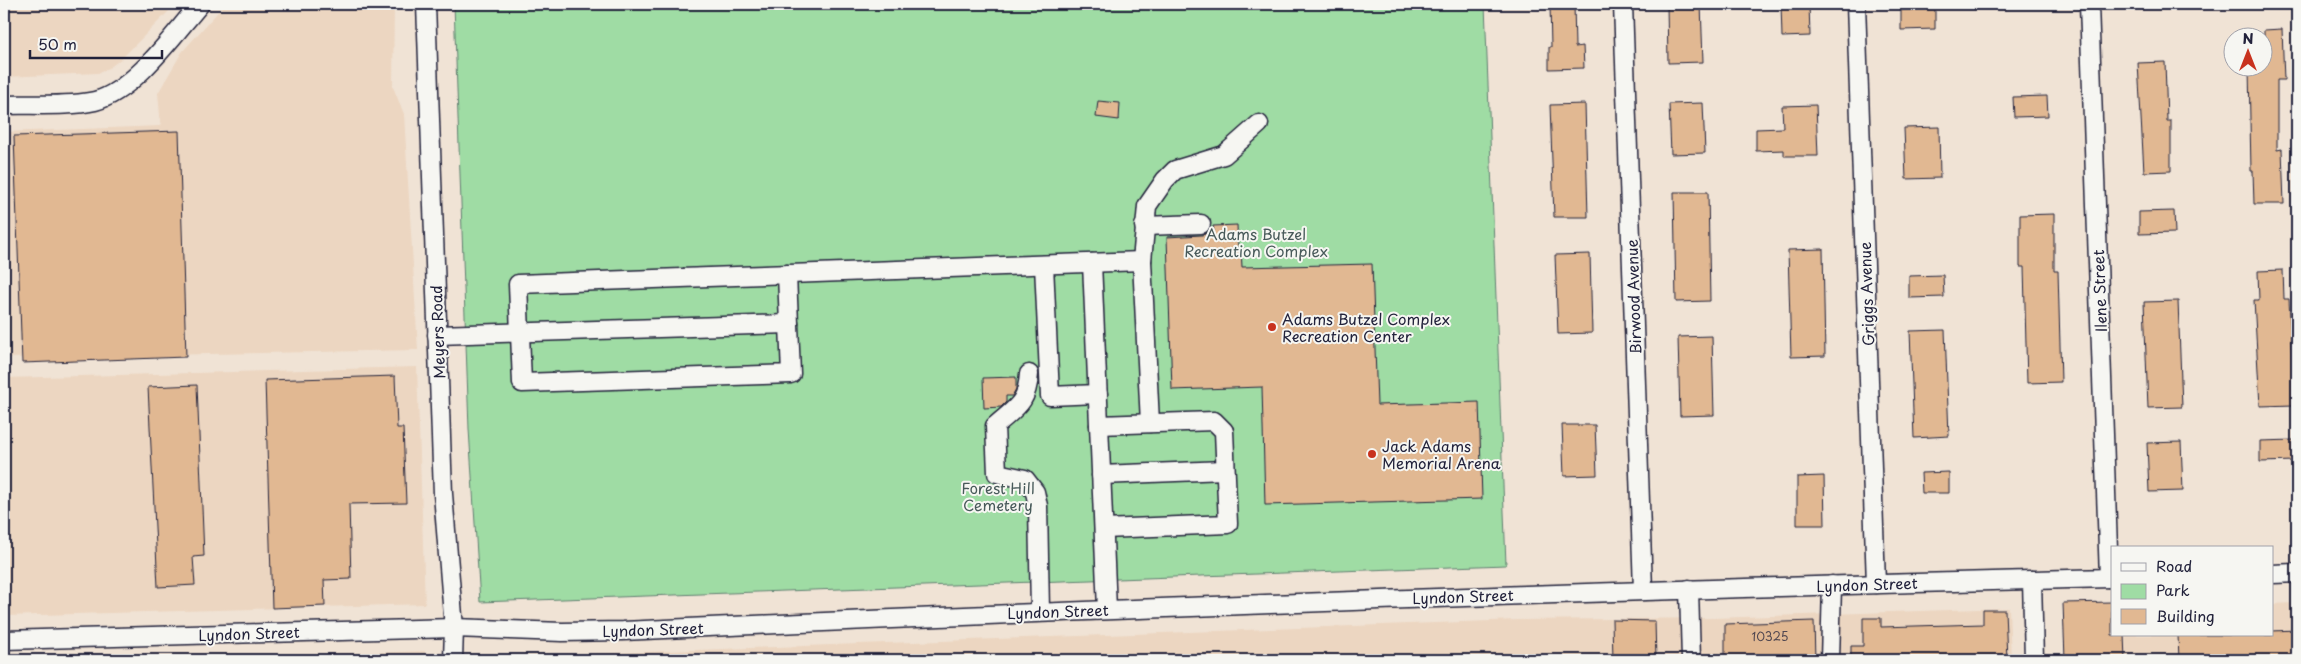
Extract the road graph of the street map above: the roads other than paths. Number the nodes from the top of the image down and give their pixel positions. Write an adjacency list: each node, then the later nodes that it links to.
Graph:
1 (200, 4): 6 (street)
2 (426, 4): 16 (street, Meyers Road)
3 (1623, 4): 33 (street, Birwood Avenue)
4 (1856, 4): 30 (street, Griggs Avenue)
5 (2089, 4): 28 (street, Ilene Street)
6 (4, 105)
7 (1259, 124): 9 (street)
8 (1202, 224): 9 (street)
9 (1144, 226): 10 (street)
10 (1142, 261): 11 (street); 20 (street)
11 (1092, 263): 12 (street); 18 (street)
12 (1044, 265): 13 (street); 18 (street)
13 (788, 274): 14 (street); 15 (street)
14 (789, 324): 15 (street); 15 (street)
15 (520, 333): 16 (street)
16 (437, 335): 36 (street, Meyers Road)
17 (1029, 374): 22 (street)
18 (1098, 394): 21 (street)
19 (995, 408): 22 (street)
20 (1150, 423): 21 (street); 23 (street)
21 (1099, 425): 24 (street)
22 (995, 426): 35 (street)
23 (1225, 470): 24 (street); 25 (street)
24 (1101, 475): 25 (street)
25 (1104, 529): 34 (street)
26 (2297, 573): 27 (street)
27 (2274, 574)
28 (2111, 578): 29 (street, Lyndon Street)
29 (2032, 580): 30 (street, Lyndon Street); 41 (street)
30 (1876, 584): 31 (street, Lyndon Street)
31 (1832, 585): 32 (street, Lyndon Street); 40 (street)
32 (1689, 589): 33 (street, Lyndon Street); 39 (street)
33 (1644, 590): 34 (street, Lyndon Street)
34 (1107, 609): 35 (street, Lyndon Street)
35 (1040, 611): 36 (street, Lyndon Street)
36 (454, 628): 37 (street, Lyndon Street); 38 (street, Meyers Road)
37 (4, 640)
38 (453, 660)
39 (1691, 660)
40 (1830, 660)
41 (2034, 660)

